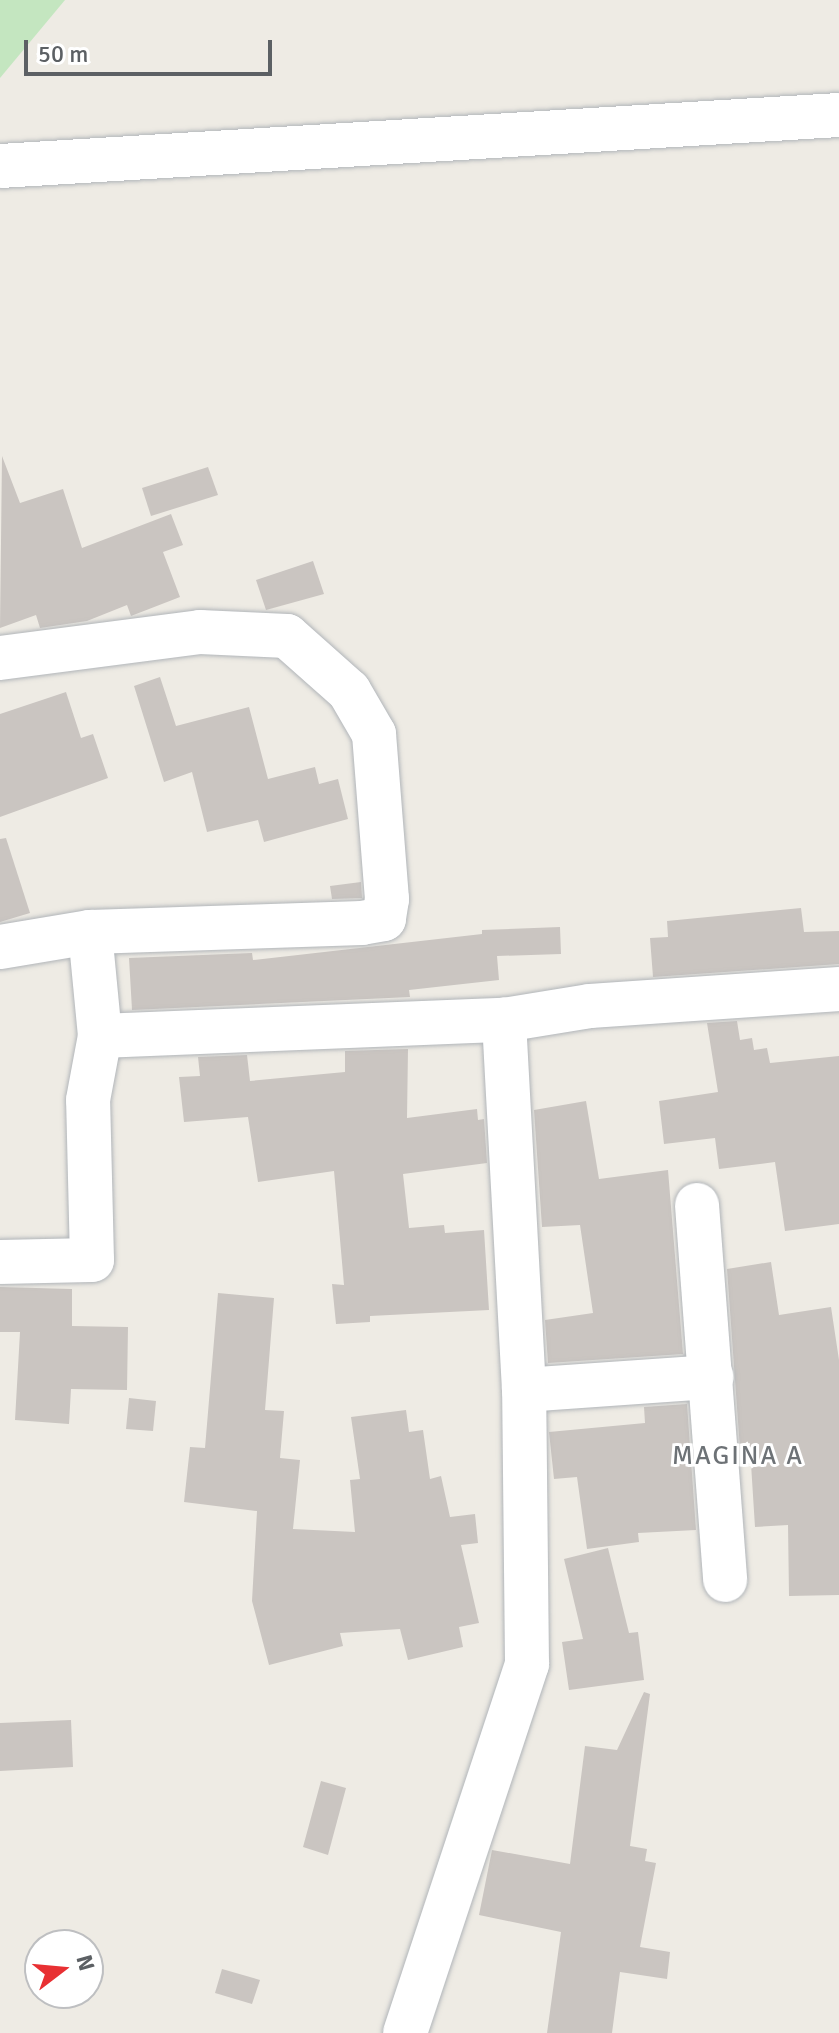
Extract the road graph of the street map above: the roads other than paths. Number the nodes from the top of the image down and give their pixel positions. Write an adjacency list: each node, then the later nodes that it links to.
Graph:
1 (839, 115): 2 (street)
2 (0, 166)
3 (0, 658): 4 (street)
4 (90, 932): 5 (street); 8 (street)
5 (0, 947)
6 (839, 989): 7 (street)
7 (504, 1020): 8 (street); 12 (street)
8 (100, 1036): 10 (street)
9 (697, 1205): 11 (street)
10 (0, 1262)
11 (712, 1377): 12 (street); 13 (street)
12 (524, 1390): 14 (street)
13 (725, 1580)
14 (405, 2033)

